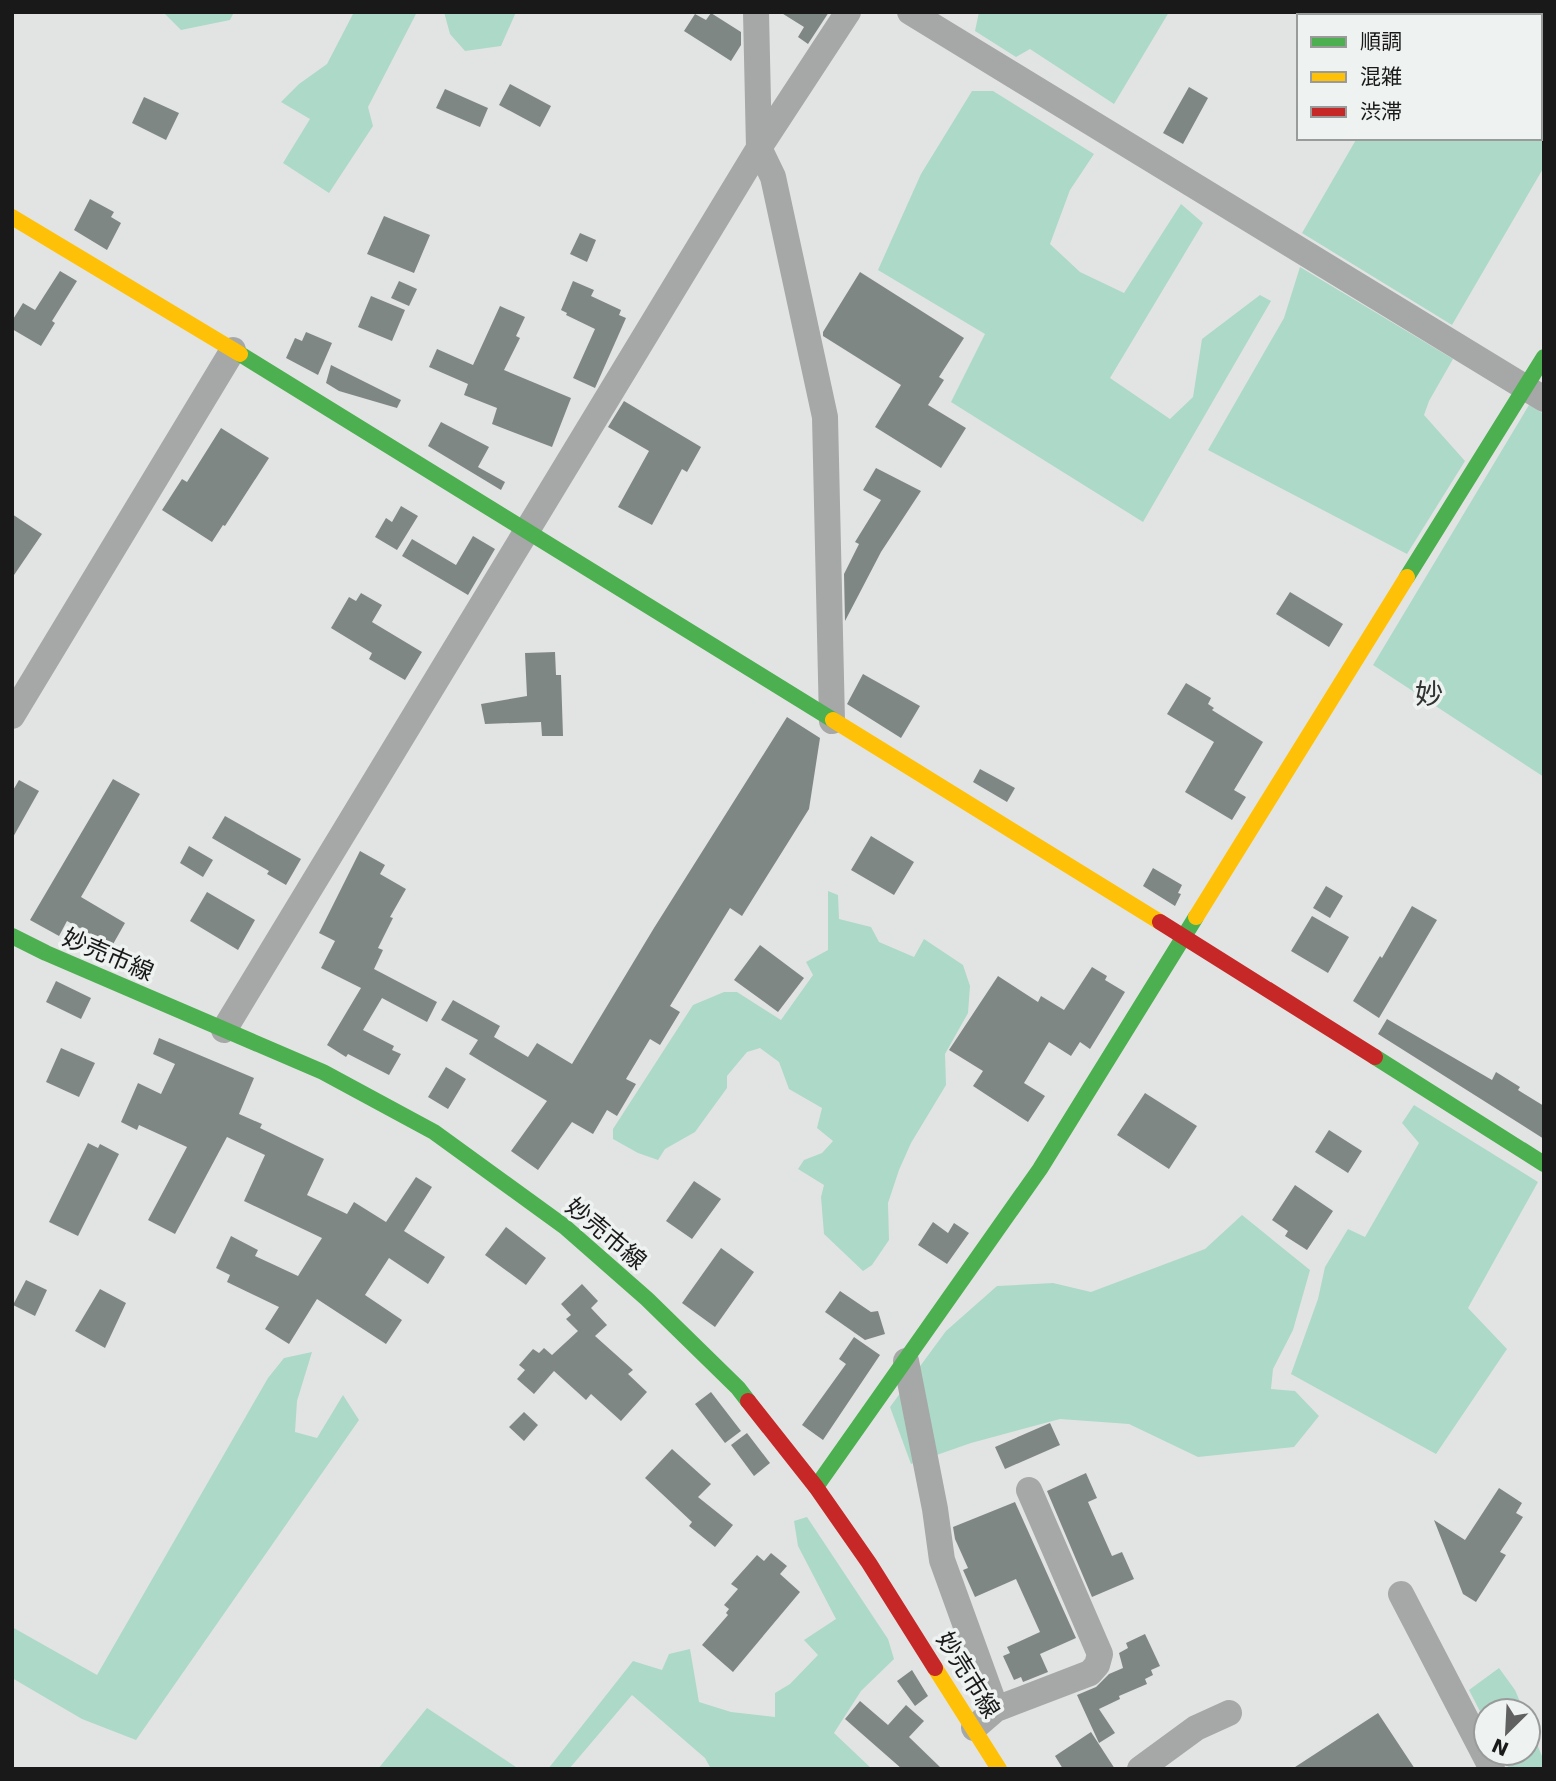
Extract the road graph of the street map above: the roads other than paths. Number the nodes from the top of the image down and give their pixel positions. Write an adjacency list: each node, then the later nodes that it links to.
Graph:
1 (756, 12): 4 (street)
2 (848, 12): 4 (street)
3 (910, 12): 8 (street)
4 (759, 148): 9 (street); 11 (street)
5 (12, 217): 6 (street)
6 (233, 350): 9 (street); 10 (street)
7 (1544, 357): 8 (street)
8 (1534, 393): 13 (street)
9 (525, 531): 11 (street); 14 (street)
10 (12, 716)
11 (832, 720): 13 (street)
12 (12, 936): 14 (street, 妙売市線)
13 (1185, 937): 15 (street); 16 (street)
14 (224, 1030): 17 (street, 妙売市線)
15 (1544, 1164)
16 (906, 1361): 17 (street); 20 (street)
17 (816, 1487): 22 (street, 妙売市線)
18 (1029, 1490): 20 (street)
19 (1401, 1594): 25 (street)
20 (996, 1709): 22 (street)
21 (1229, 1713): 24 (street)
22 (974, 1728): 23 (street, 妙売市線)
23 (999, 1769)
24 (1140, 1769)
25 (1492, 1769)

